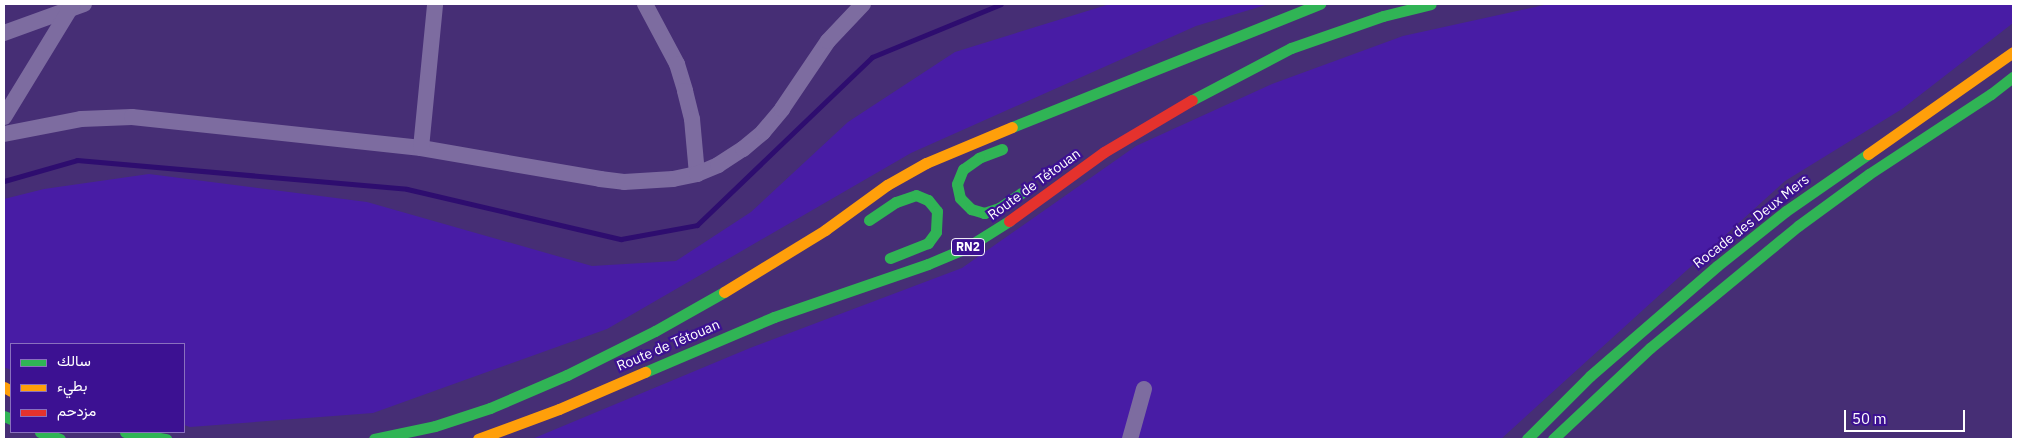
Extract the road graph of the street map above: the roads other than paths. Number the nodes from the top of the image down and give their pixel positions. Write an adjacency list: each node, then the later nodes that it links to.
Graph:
1 (435, 4): 17 (street)
2 (645, 4): 18 (street)
3 (863, 4): 18 (street)
4 (1320, 4): 7 (highway, Route de Tétouan)
5 (1431, 4): 9 (highway, Route de Tétouan / RN2)
6 (75, 6): 8 (street); 14 (street)
7 (1279, 18): 12 (highway); 24 (highway, Route de Tétouan)
8 (7, 28)
9 (1291, 48): 13 (highway); 26 (highway, Route de Tétouan / RN2)
10 (2013, 52): 34 (highway, Rocade des Deux Mers)
11 (2013, 77): 35 (highway)
12 (1155, 83)
13 (1164, 102)
14 (4, 117)
15 (4, 134): 17 (street)
16 (1013, 145): 19 (highway)
17 (421, 148): 18 (street)
18 (698, 174)
19 (1031, 185)
20 (856, 228): 21 (highway)
21 (877, 263)
22 (773, 305): 26 (highway)
23 (680, 331): 24 (highway)
24 (567, 375): 31 (highway, Route de Tétouan)
25 (1144, 389): 33 (street)
26 (558, 409): 32 (highway, Route de Tétouan / RN2)
27 (131, 433): 30 (highway)
28 (40, 435): 29 (highway)
29 (60, 439)
30 (166, 439)
31 (374, 439)
32 (478, 439)
33 (1130, 439)
34 (1527, 439)
35 (1554, 439)

